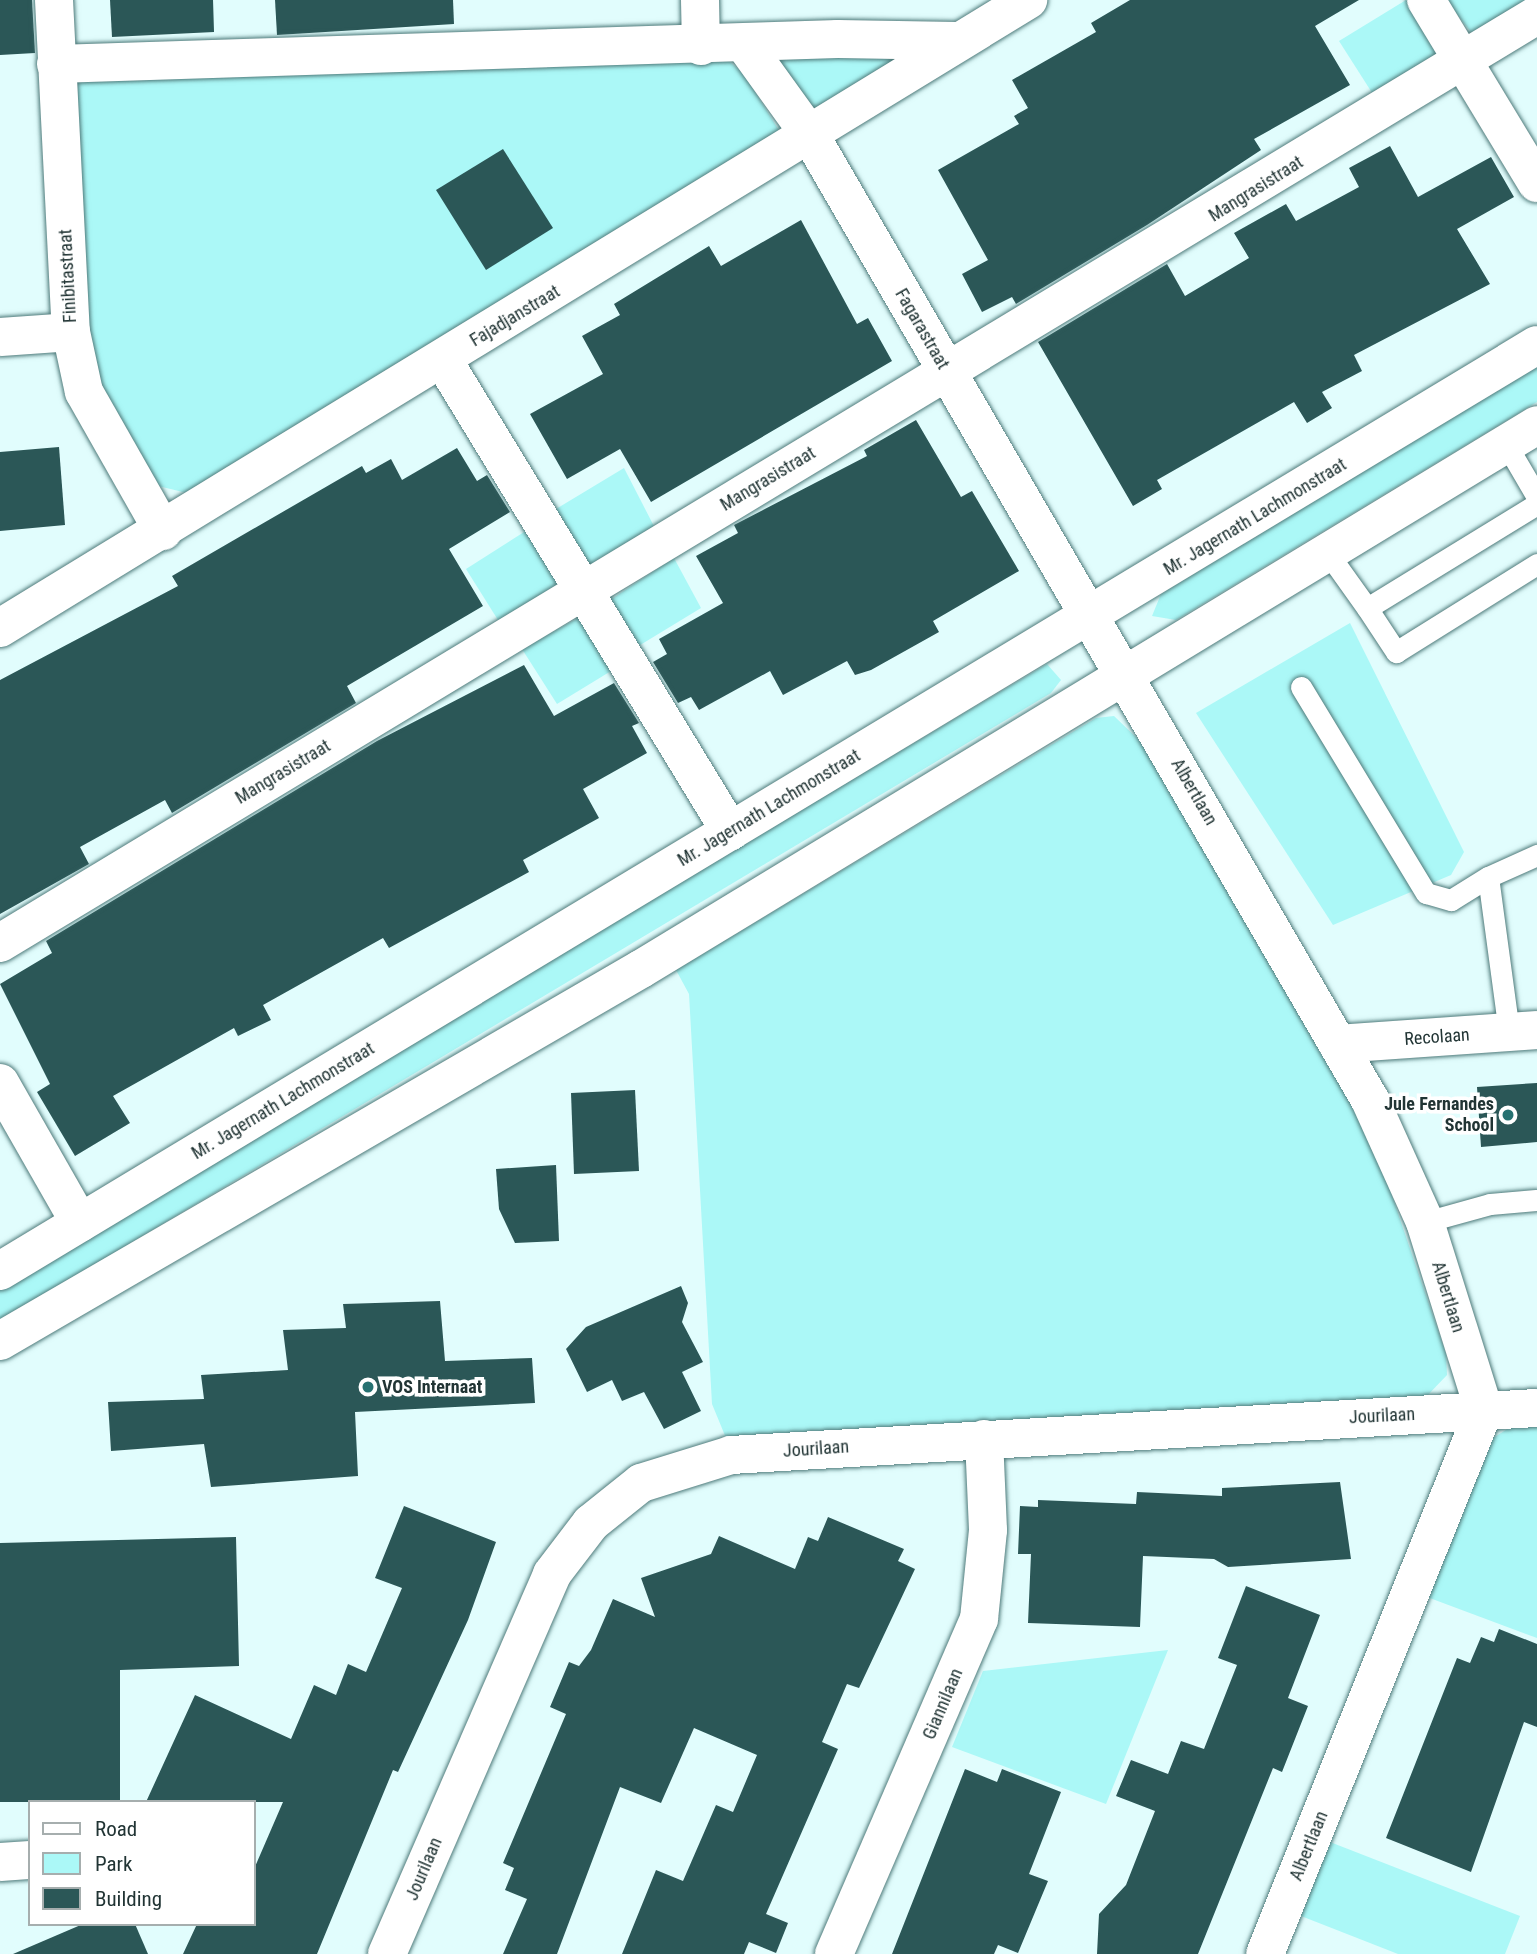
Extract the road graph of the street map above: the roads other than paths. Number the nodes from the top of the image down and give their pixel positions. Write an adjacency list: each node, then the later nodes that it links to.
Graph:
1 (54, 0): 10 (street, Finibitastraat)
2 (700, 0): 8 (street)
3 (1028, 0): 6 (street, Fajadjanstraat)
4 (1426, 0): 9 (street)
5 (1537, 15): 9 (street, Mangrasistraat)
6 (957, 41): 7 (street); 11 (street, Fajadjanstraat)
7 (745, 45): 8 (street); 11 (street, Fagarastraat)
8 (701, 46): 10 (street)
9 (1463, 59): 12 (street); 17 (street, Mangrasistraat)
10 (56, 64): 13 (street, Finibitastraat)
11 (810, 135): 16 (street, Fajadjanstraat); 17 (street, Fagarastraat)
12 (1537, 183)
13 (71, 332): 14 (street); 21 (street, Finibitastraat)
14 (0, 337)
15 (1537, 345): 26 (street, Mr. Jagernath Lachmonstraat)
16 (443, 360): 21 (street, Fajadjanstraat); 24 (street)
17 (947, 371): 24 (street, Mangrasistraat); 26 (street, Fagarastraat)
18 (1522, 434): 19 (lane); 22 (street)
19 (1537, 497)
20 (1537, 504): 25 (lane)
21 (163, 531): 27 (street, Fajadjanstraat)
22 (1326, 552): 25 (lane); 28 (street)
23 (1537, 564): 25 (lane)
24 (584, 589): 30 (street); 33 (street, Mangrasistraat)
25 (1367, 608)
26 (1093, 617): 28 (street, Fagarastraat); 30 (street, Mr. Jagernath Lachmonstraat)
27 (0, 628)
28 (1126, 673): 35 (street, Albertlaan); 41 (street)
29 (1301, 687): 32 (lane)
30 (730, 831): 38 (street, Mr. Jagernath Lachmonstraat)
31 (1537, 855): 32 (lane)
32 (1488, 877): 34 (lane)
33 (0, 943)
34 (1523, 1031): 35 (street, Recolaan)
35 (1338, 1044): 39 (street, Albertlaan)
36 (0, 1083): 38 (street)
37 (1536, 1200): 39 (lane)
38 (80, 1223): 40 (street, Mr. Jagernath Lachmonstraat)
39 (1425, 1223): 43 (street, Albertlaan)
40 (0, 1271)
41 (0, 1341)
42 (1537, 1408): 43 (street, Jourilaan)
43 (1484, 1410): 44 (street, Jourilaan); 49 (street, Albertlaan)
44 (984, 1438): 47 (street, Jourilaan); 48 (street, Giannilaan)
45 (28, 1860): 46 (street)
46 (0, 1862)
47 (387, 1954)
48 (834, 1954)
49 (1265, 1954)

